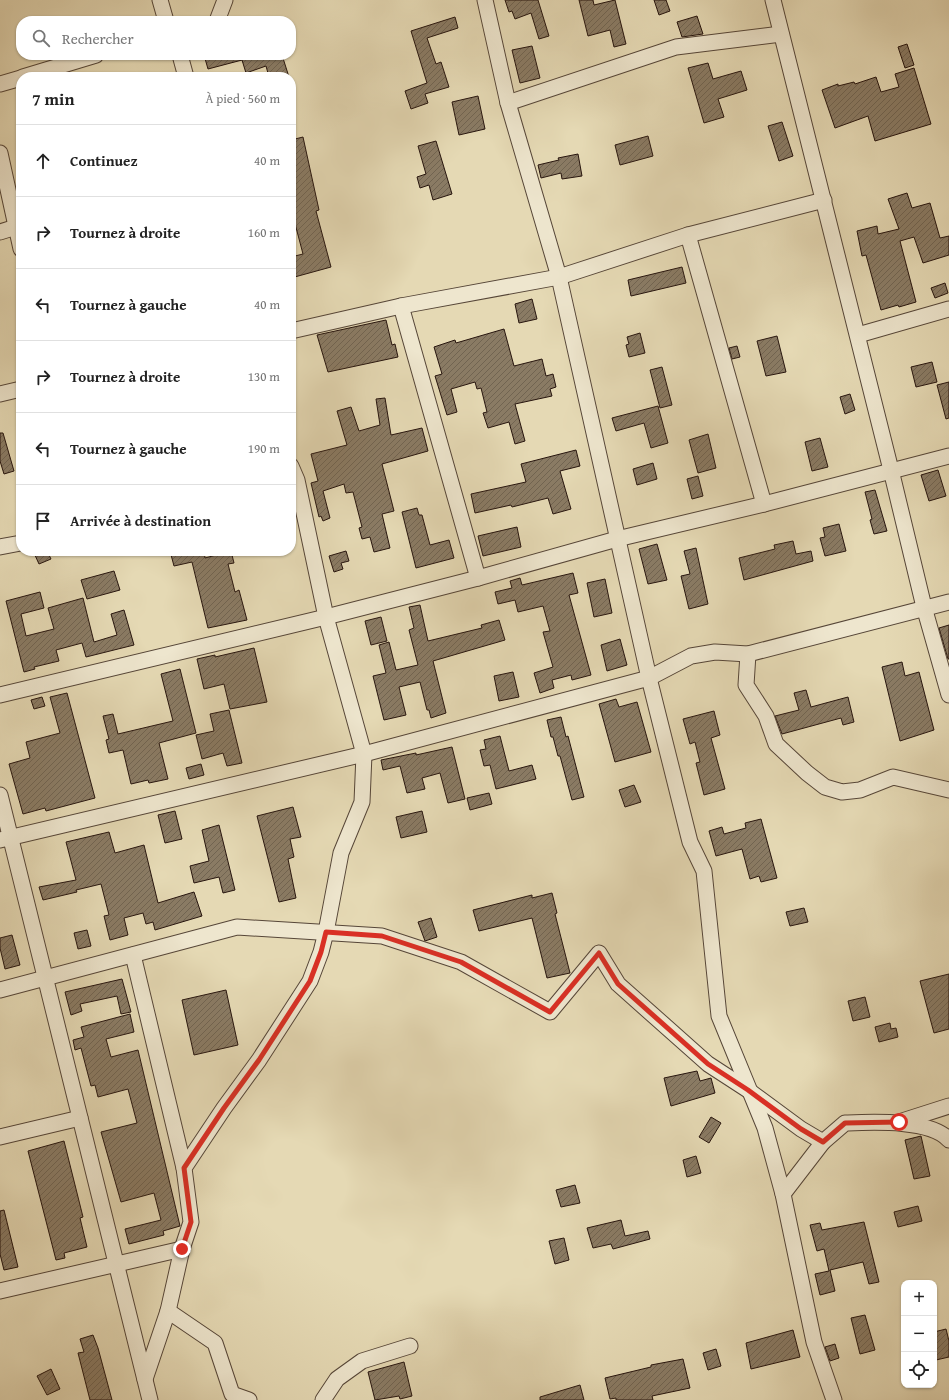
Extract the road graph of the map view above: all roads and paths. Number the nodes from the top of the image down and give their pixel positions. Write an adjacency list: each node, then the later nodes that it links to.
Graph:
1 (160, 0): 5 (street)
2 (225, 0): 6 (street)
3 (485, 0): 14 (street)
4 (773, 0): 7 (street)
5 (165, 16)
6 (219, 16)
7 (781, 34): 14 (street); 16 (street)
8 (79, 60): 10 (street)
9 (181, 60): 11 (street)
10 (39, 72)
11 (185, 72)
12 (16, 79): 13 (street)
13 (0, 84)
14 (508, 103): 20 (street)
15 (0, 153): 17 (street)
16 (824, 200): 19 (street); 24 (street)
17 (16, 227): 18 (street)
18 (0, 232)
19 (688, 235): 20 (street); 30 (street)
20 (559, 277): 21 (street); 31 (street)
21 (401, 306): 23 (street); 34 (street)
22 (949, 309): 24 (street)
23 (296, 330)
24 (858, 335): 28 (street)
25 (16, 391): 26 (street)
26 (0, 394)
27 (949, 456): 28 (street)
28 (891, 470): 30 (street); 36 (street)
29 (296, 490): 37 (street)
30 (764, 504): 31 (street)
31 (617, 539): 34 (street); 39 (street)
32 (16, 544): 33 (street)
33 (0, 547)
34 (478, 578): 37 (street)
35 (949, 602): 36 (street)
36 (924, 607): 38 (street); 41 (street)
37 (326, 617): 40 (street); 42 (street)
38 (748, 654): 39 (street); 43 (street)
39 (649, 678): 42 (street); 50 (street)
40 (0, 695)
41 (949, 695)
42 (364, 754): 45 (street); 46 (street)
43 (949, 790)
44 (0, 795): 45 (street)
45 (5, 838): 48 (street)
46 (326, 932): 47 (street); 50 (street); 57 (street)
47 (133, 955): 48 (street); 57 (street)
48 (44, 978): 49 (street); 52 (street)
49 (0, 990)
50 (748, 1090): 56 (street); 58 (street)
51 (949, 1106): 53 (street)
52 (80, 1118): 54 (street); 60 (street)
53 (899, 1122): 55 (street); 56 (street)
54 (0, 1137)
55 (949, 1140)
56 (823, 1142): 58 (street)
57 (184, 1168): 59 (street)
58 (783, 1194): 68 (street)
59 (182, 1249): 60 (street); 62 (street)
60 (116, 1264): 61 (street); 64 (street)
61 (0, 1291)
62 (168, 1311): 64 (street); 66 (street)
63 (410, 1346): 67 (street)
64 (145, 1379): 65 (street)
65 (150, 1400)
66 (249, 1400)
67 (323, 1400)
68 (834, 1400)

